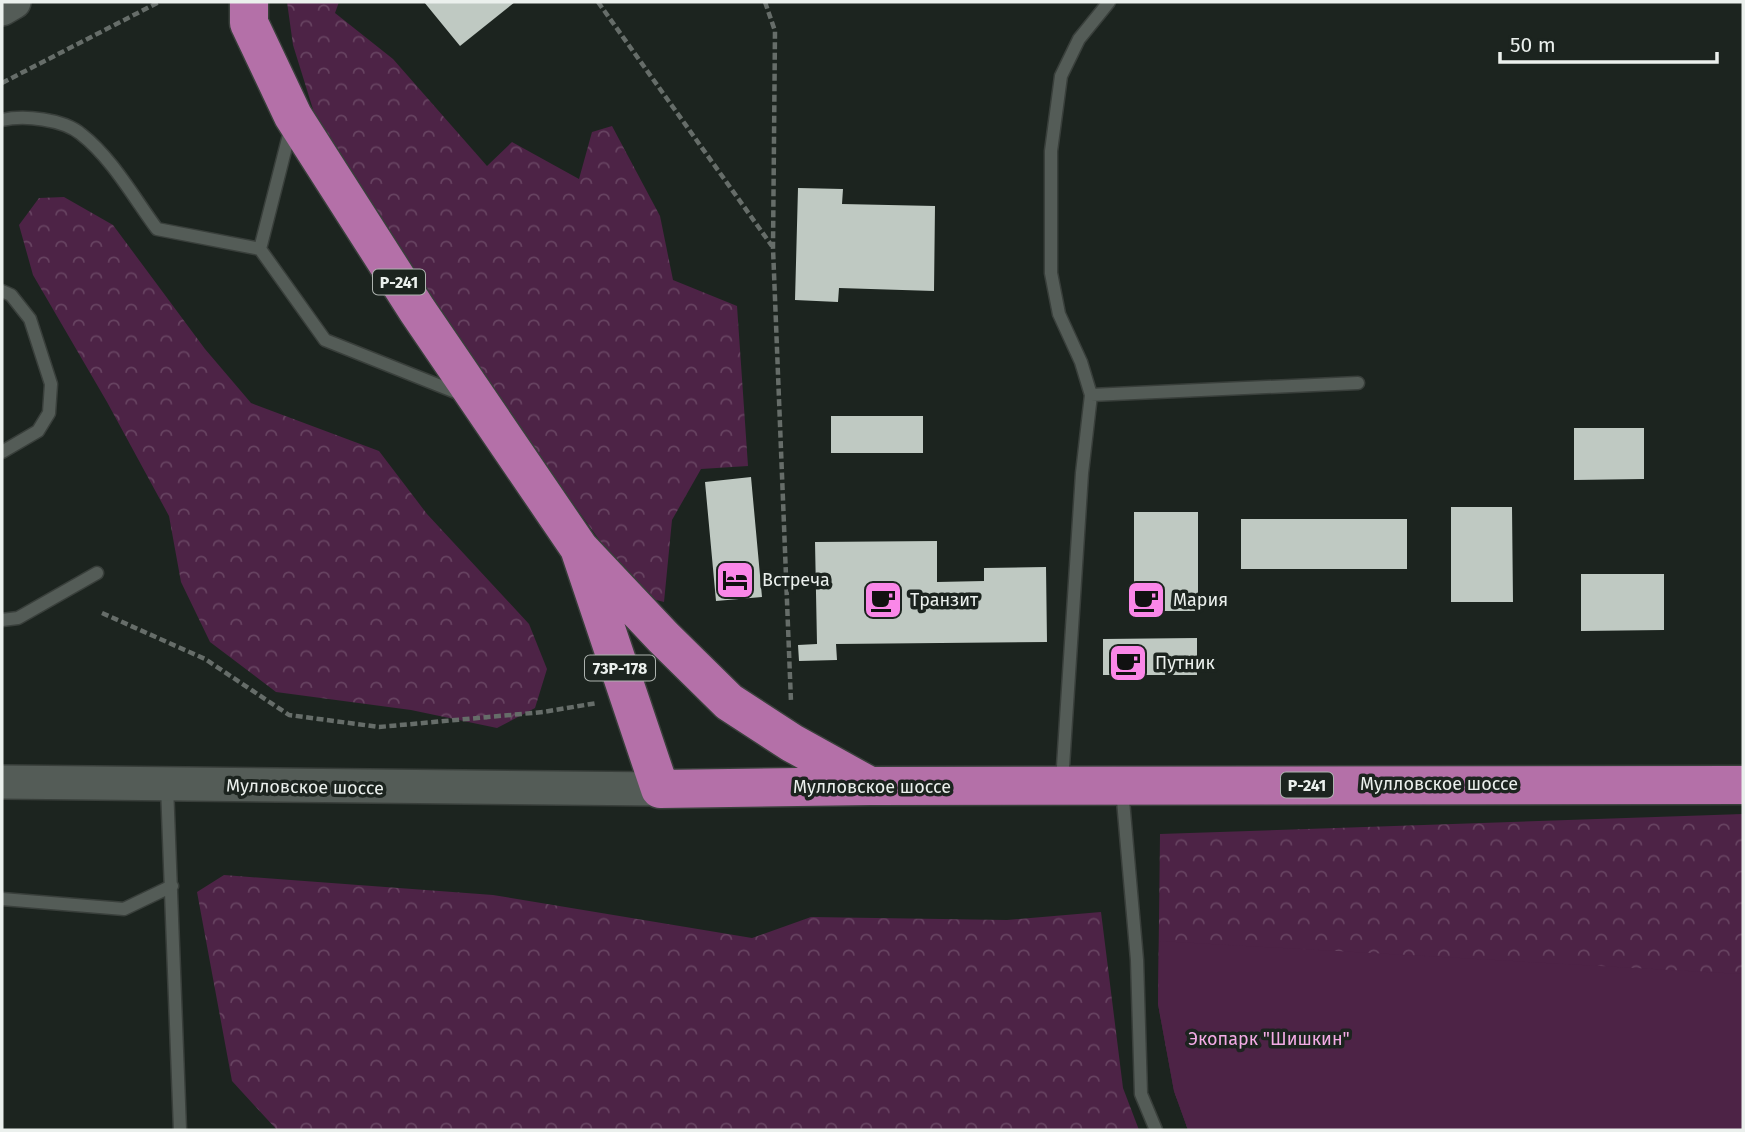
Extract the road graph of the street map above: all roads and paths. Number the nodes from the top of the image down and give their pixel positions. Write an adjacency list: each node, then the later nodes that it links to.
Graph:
1 (14, 2): 7 (main road)
2 (159, 2): 8 (path)
3 (249, 2): 9 (highway, Р-241)
4 (598, 2): 11 (path)
5 (765, 2): 11 (path)
6 (1109, 2): 15 (lane)
7 (2, 9)
8 (2, 83)
9 (293, 116): 12 (lane); 16 (highway, Р-241)
10 (2, 120): 12 (lane)
11 (773, 248): 23 (path)
12 (260, 249): 16 (lane)
13 (2, 291): 17 (lane)
14 (1357, 383): 15 (lane)
15 (1091, 395): 28 (lane)
16 (479, 401): 18 (highway, Р-241)
17 (2, 452)
18 (579, 548): 22 (highway, 73Р-178); 23 (highway, Р-241)
19 (97, 573): 21 (lane)
20 (102, 613): 22 (path)
21 (2, 620)
22 (630, 697): 30 (highway, 73Р-178)
23 (792, 743): 27 (highway, Р-241)
24 (2, 782): 26 (main road, Мулловское шоссе)
25 (1743, 785): 29 (highway, Мулловское шоссе / Р-241)
26 (167, 786): 30 (main road, Мулловское шоссе); 31 (lane)
27 (870, 786): 28 (highway, Мулловское шоссе / Р-241); 30 (highway, Мулловское шоссе / Р-241)
28 (1062, 786): 29 (highway, Мулловское шоссе / Р-241)
29 (1121, 786): 34 (lane)
30 (660, 789)
31 (172, 886): 32 (lane); 33 (lane)
32 (2, 899)
33 (180, 1130)
34 (1156, 1130)

